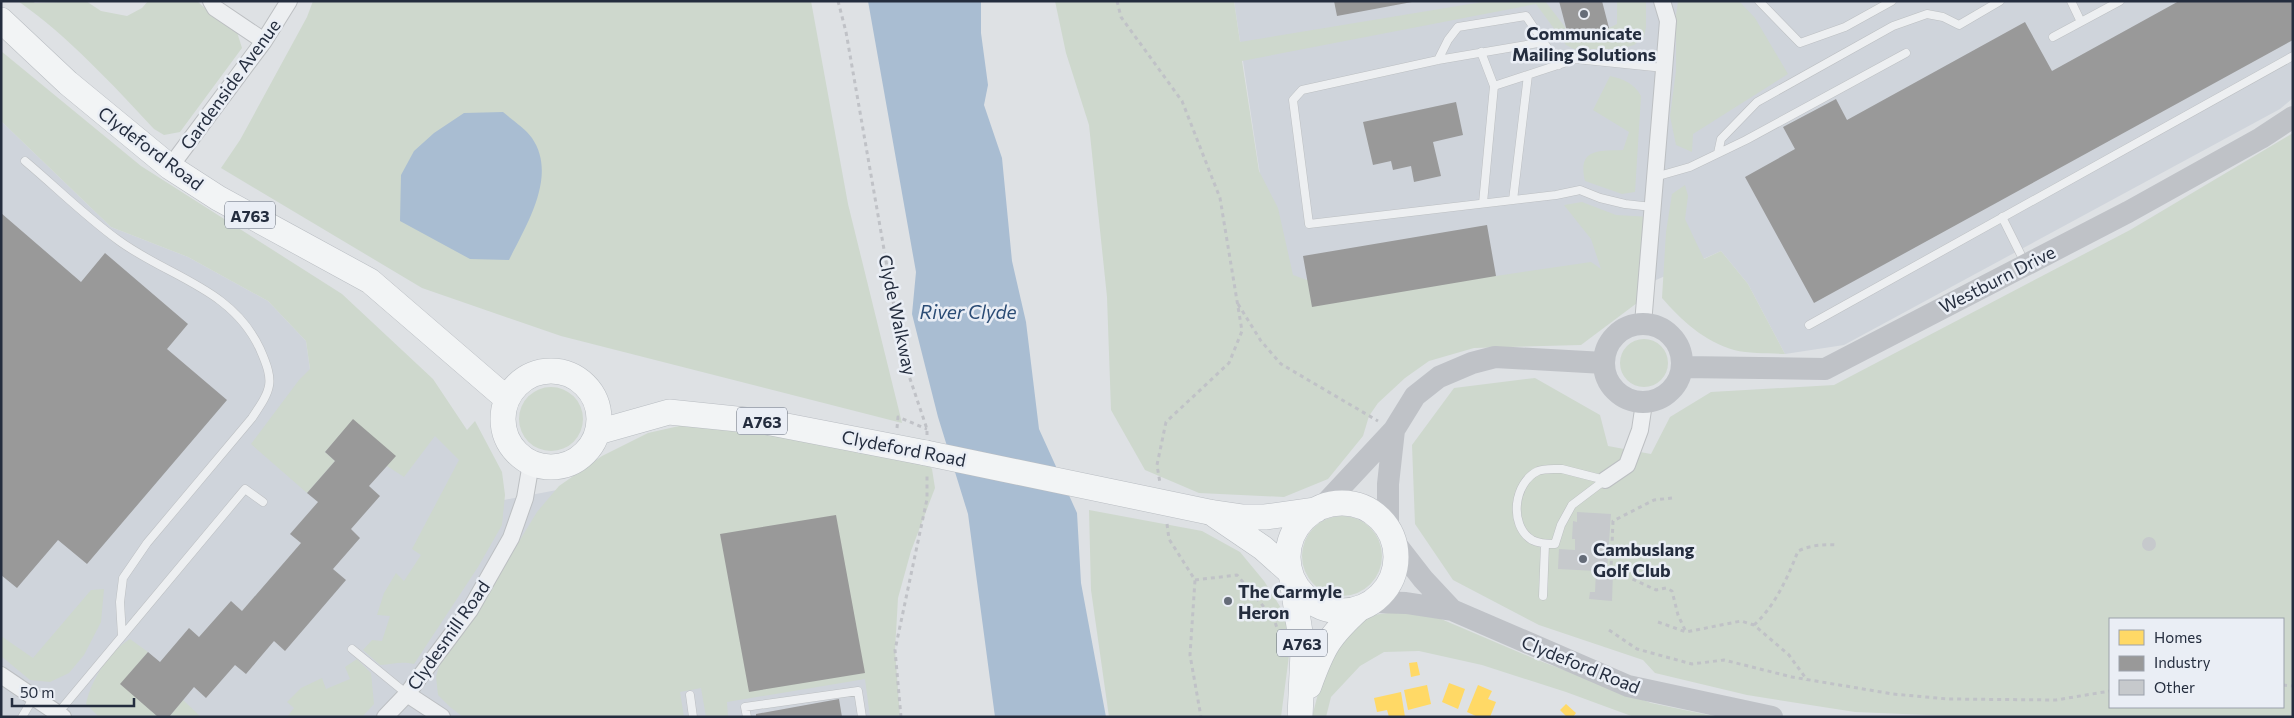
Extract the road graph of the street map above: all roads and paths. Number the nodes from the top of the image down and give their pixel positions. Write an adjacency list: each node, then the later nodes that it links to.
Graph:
1 (210, 1): 14 (street)
2 (289, 1): 14 (street, Gardenside Avenue)
3 (838, 1): 43 (path, Clyde Walkway)
4 (1117, 1): 34 (path)
5 (1662, 1): 21 (street)
6 (1760, 1): 7 (lane)
7 (1892, 1)
8 (2000, 1): 25 (lane)
9 (2072, 1): 12 (lane)
10 (2120, 1): 12 (lane)
11 (1, 20): 27 (main road, Clydeford Road / A763)
12 (2081, 22): 13 (lane)
13 (2053, 37)
14 (264, 41): 27 (street, Gardenside Avenue)
15 (1544, 42): 16 (lane); 19 (lane); 20 (lane)
16 (1481, 52): 19 (lane); 23 (lane)
17 (1906, 53): 25 (lane)
18 (2293, 56): 32 (lane)
19 (1438, 60): 30 (lane)
20 (1559, 65): 21 (lane); 22 (lane)
21 (1664, 68): 28 (street)
22 (1528, 75): 23 (lane); 29 (lane)
23 (1494, 86): 30 (lane)
24 (2293, 117): 33 (street, Westburn Drive)
25 (1718, 153): 28 (lane)
26 (26, 160): 64 (lane)
27 (170, 167): 39 (main road, Clydeford Road / A763)
28 (1654, 177): 31 (street)
29 (1513, 200): 30 (lane); 31 (lane)
30 (1483, 203)
31 (1652, 207): 35 (street)
32 (2002, 217): 33 (lane); 36 (lane)
33 (2026, 265): 38 (street, Westburn Drive)
34 (1237, 303): 41 (path); 46 (path)
35 (1643, 324): 37 (street); 38 (street)
36 (1809, 325)
37 (1604, 363): 40 (street); 41 (street)
38 (1682, 366): 40 (street)
39 (507, 399): 42 (main road); 44 (main road)
40 (1644, 402): 45 (street)
41 (1394, 430): 49 (street); 52 (street)
42 (598, 432): 43 (main road, Clydeford Road / A763); 44 (main road)
43 (927, 453): 50 (main road, Clydeford Road / A763, bridge); 81 (path, Clyde Walkway)
44 (531, 463): 70 (street, Clydesmill Road)
45 (1605, 480): 53 (lane); 53 (lane)
46 (1162, 493)
47 (1672, 498): 63 (path)
48 (263, 502): 64 (lane)
49 (1320, 507): 50 (main road, Clydeford Road / A763); 52 (main road); 55 (main road)
50 (1209, 512): 55 (main road, Clydeford Road / A763)
51 (1166, 520): 56 (path)
52 (1392, 535): 58 (main road); 59 (street, Clydeford Road)
53 (1545, 544): 57 (lane)
54 (1838, 545): 61 (path)
55 (1291, 576): 58 (main road); 73 (main road, A763)
56 (1195, 580): 65 (path); 82 (path)
57 (1543, 596)
58 (1366, 605): 59 (street, Clydeford Road); 73 (main road, A763)
59 (1452, 610): 83 (street, Clydeford Road)
60 (1658, 622): 63 (path)
61 (1754, 625): 63 (path); 68 (path)
62 (1609, 630): 68 (path)
63 (1686, 632)
64 (122, 636): 74 (lane)
65 (1280, 636)
66 (352, 648): 70 (lane)
67 (1, 676): 72 (street)
68 (1807, 680): 69 (path)
69 (2109, 691)
70 (407, 694): 76 (street, Clydesmill Road); 77 (street)
71 (690, 695): 78 (lane)
72 (34, 698): 74 (street); 75 (lane)
73 (1301, 712)
74 (61, 715)
75 (22, 717)
76 (385, 717)
77 (442, 717)
78 (693, 717)
79 (747, 717): 80 (lane)
80 (862, 717)
81 (901, 717)
82 (1201, 717)
83 (1772, 717)

